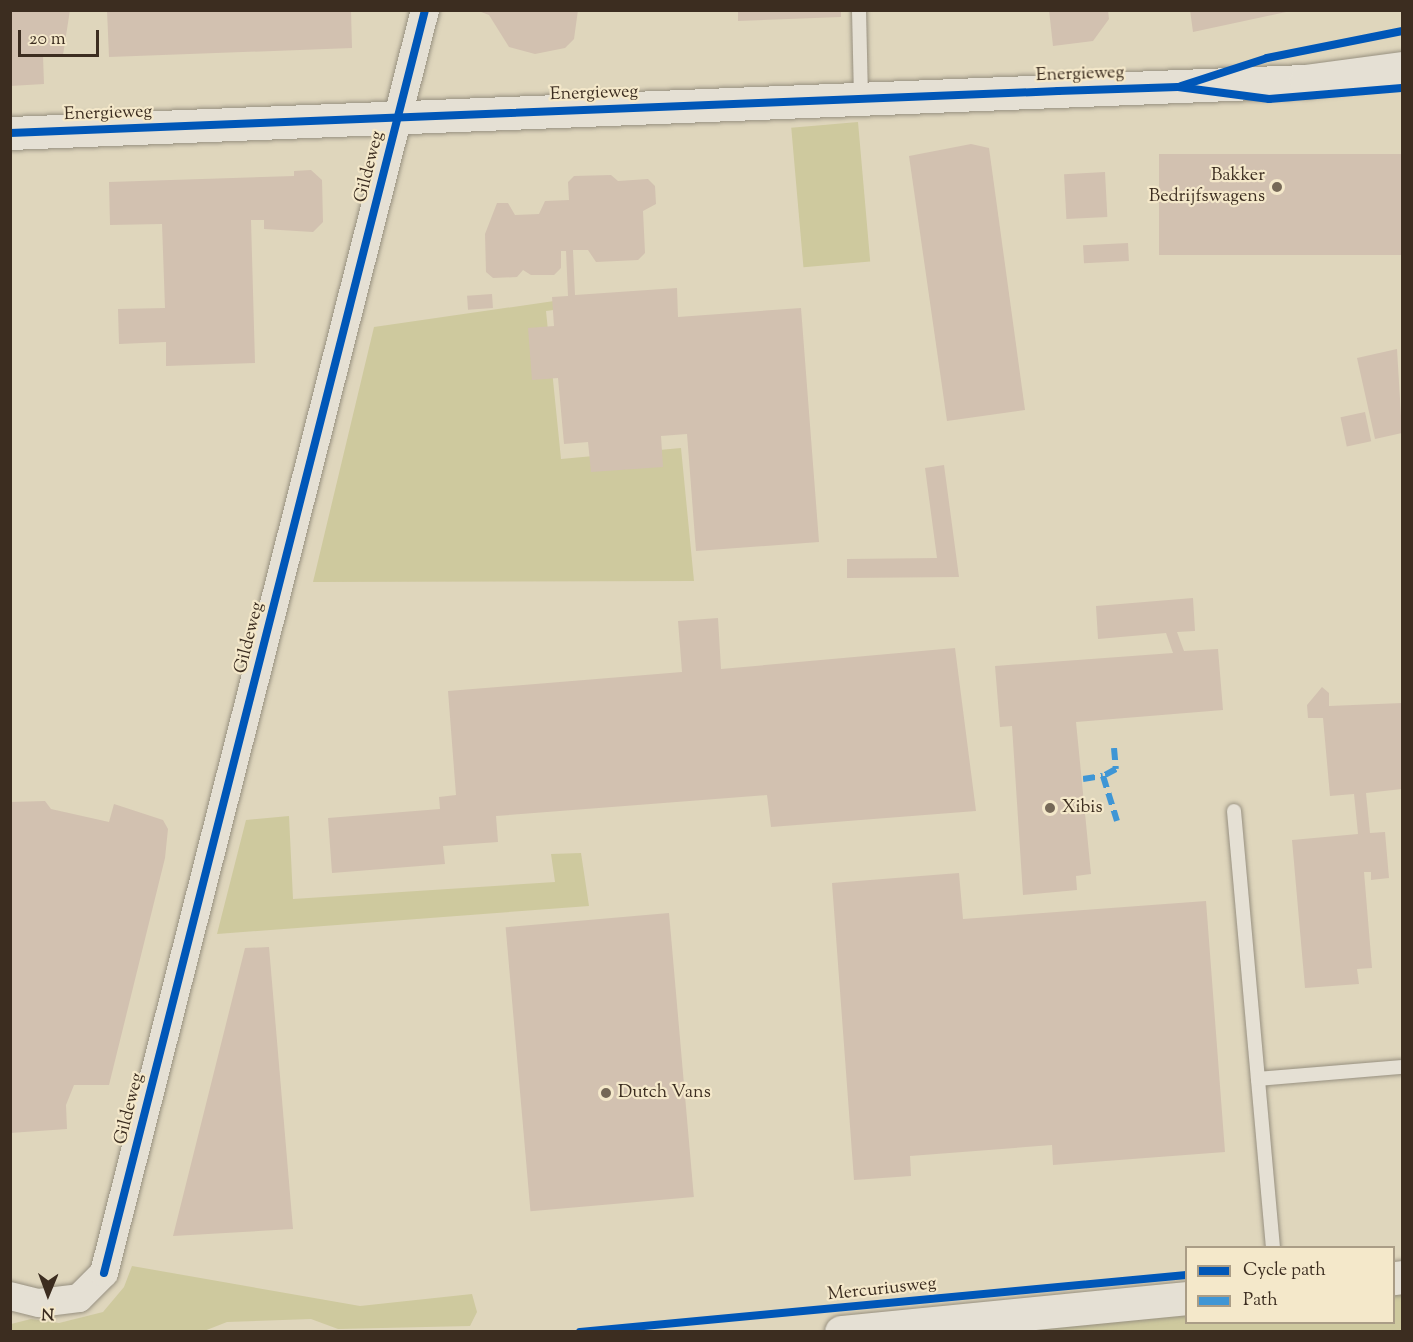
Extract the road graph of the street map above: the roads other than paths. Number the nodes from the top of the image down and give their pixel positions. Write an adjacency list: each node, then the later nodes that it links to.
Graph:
1 (424, 10): 7 (street, Gildeweg)
2 (859, 10): 6 (lane)
3 (1402, 47): 5 (street, Energieweg)
4 (1402, 68): 5 (street, Energieweg)
5 (1178, 87): 6 (street, Energieweg)
6 (861, 99): 7 (street, Energieweg)
7 (398, 117): 8 (street, Energieweg); 13 (street, Gildeweg)
8 (10, 133)
9 (1234, 811): 11 (lane)
10 (1402, 1067): 11 (lane)
11 (1258, 1079): 12 (lane)
12 (1273, 1246)
13 (10, 1296)
14 (1185, 1298): 15 (street, Mercuriusweg)
15 (841, 1332)

